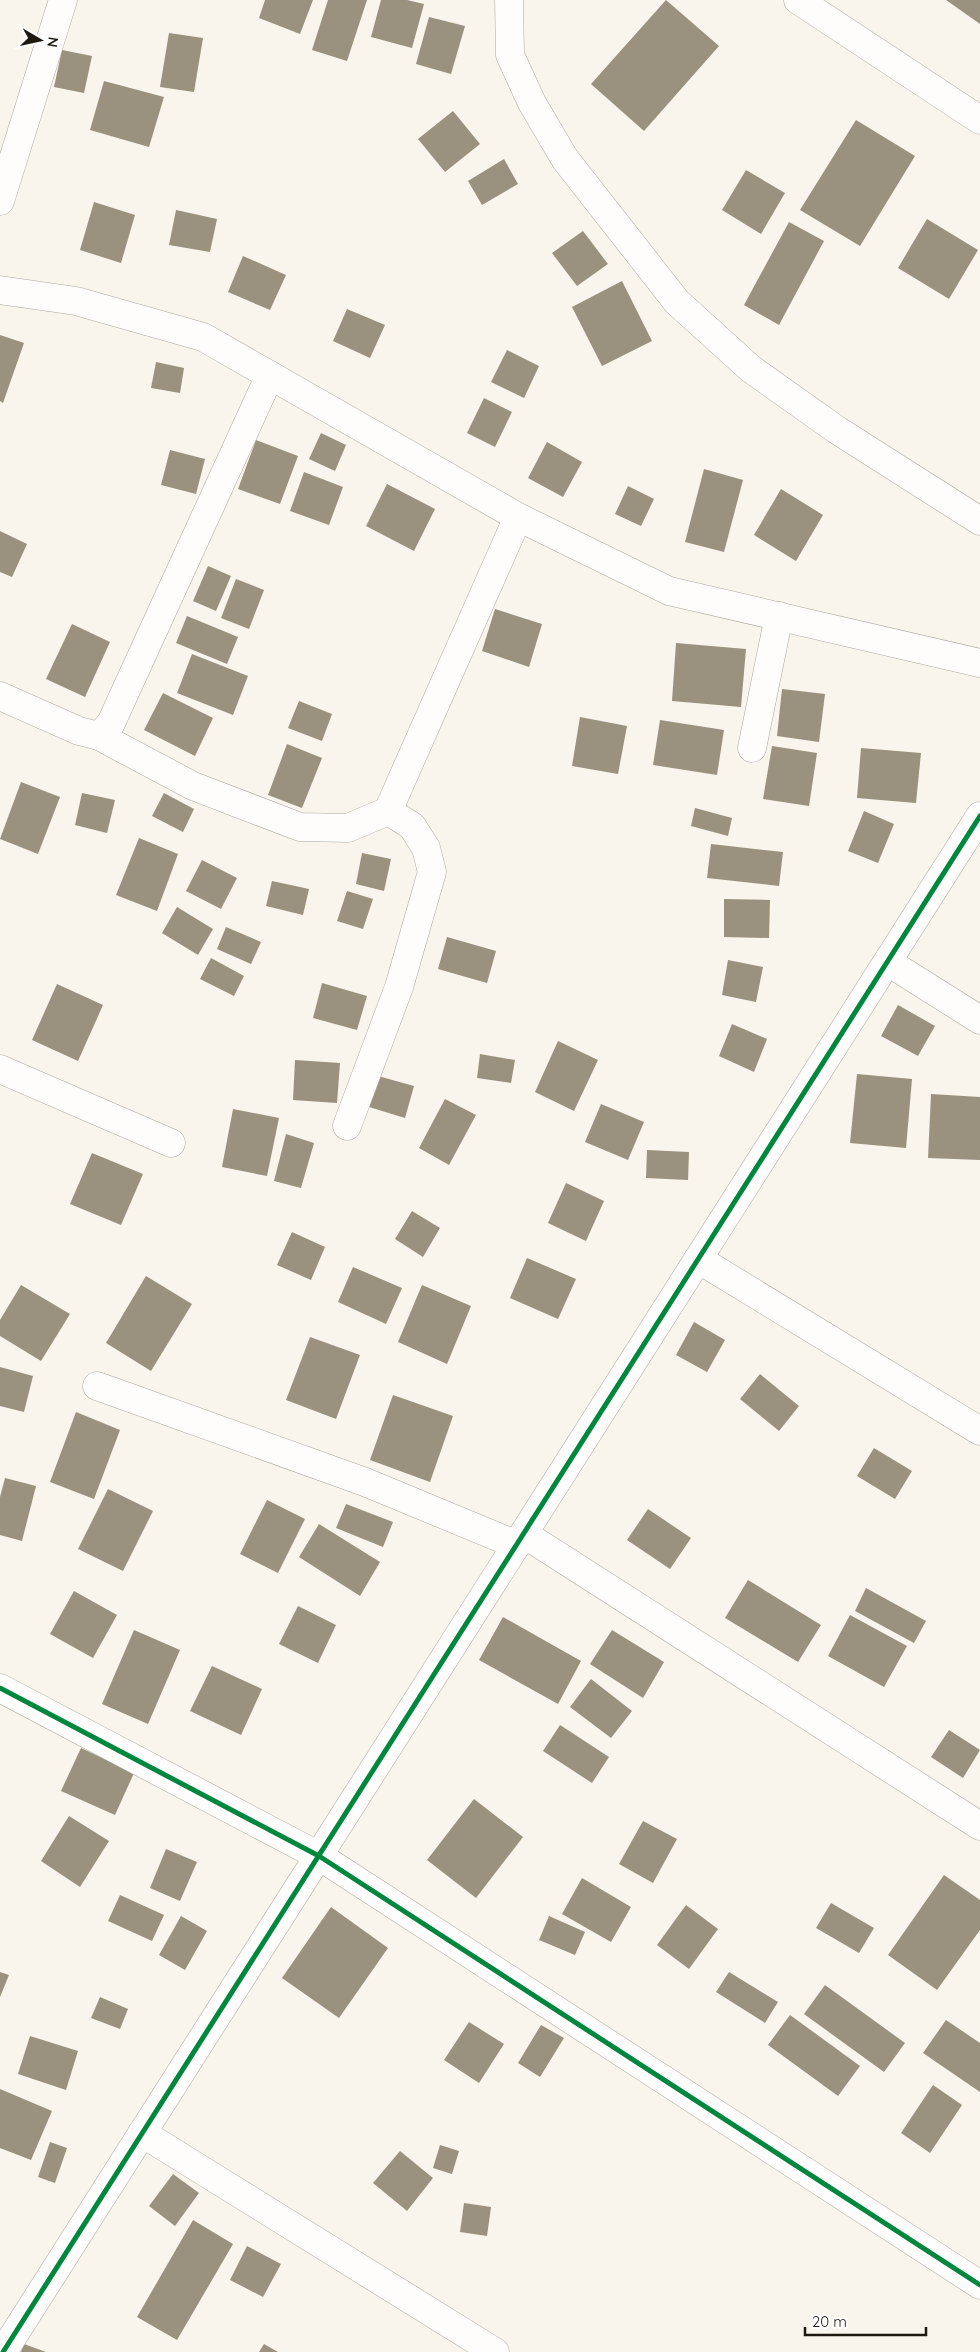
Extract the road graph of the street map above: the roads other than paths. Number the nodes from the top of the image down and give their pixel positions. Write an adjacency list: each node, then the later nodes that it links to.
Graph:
1 (63, 0): 5 (street)
2 (509, 0): 9 (street)
3 (798, 0): 4 (street)
4 (980, 120)
5 (0, 201)
6 (0, 290): 7 (street)
7 (270, 375): 8 (street); 13 (street)
8 (518, 516): 10 (street); 15 (street)
9 (980, 521)
10 (779, 616): 11 (street); 14 (street)
11 (980, 662)
12 (0, 696): 13 (street)
13 (99, 736): 15 (street)
14 (752, 748)
15 (388, 811): 20 (street)
16 (980, 816): 17 (street)
17 (888, 962): 18 (street); 22 (street)
18 (980, 1020)
19 (0, 1069): 21 (street)
20 (346, 1126)
21 (171, 1143)
22 (698, 1260): 24 (street); 25 (street)
23 (97, 1386): 25 (street)
24 (980, 1430)
25 (520, 1539): 27 (street); 28 (street)
26 (0, 1688): 28 (street)
27 (980, 1826)
28 (319, 1856): 29 (street); 30 (street)
29 (142, 2134): 31 (street); 32 (street)
30 (980, 2285)
31 (3, 2352)
32 (495, 2352)

